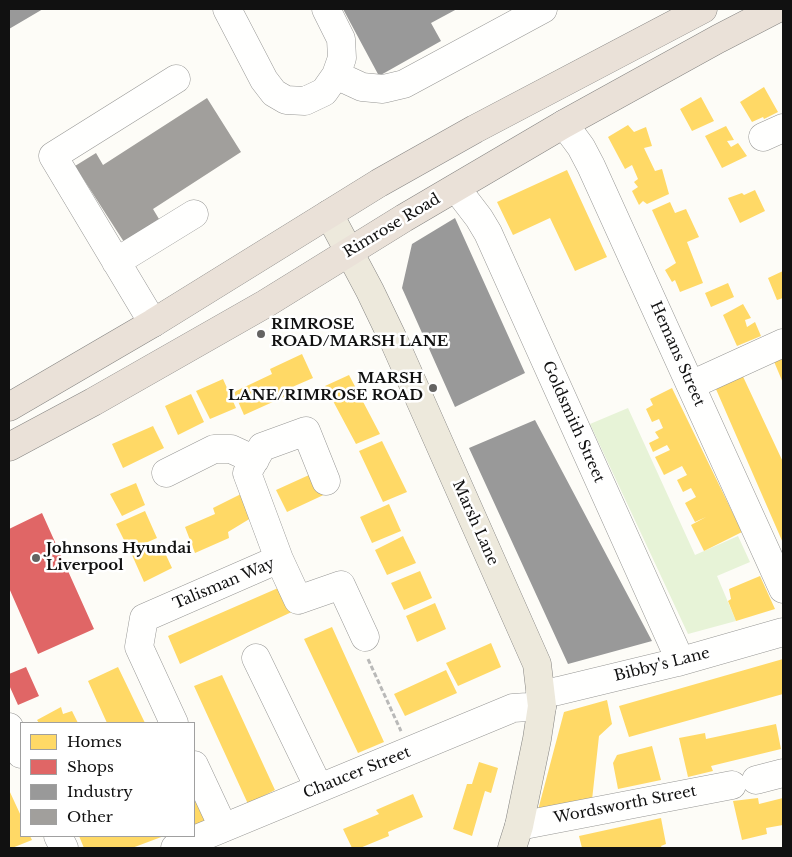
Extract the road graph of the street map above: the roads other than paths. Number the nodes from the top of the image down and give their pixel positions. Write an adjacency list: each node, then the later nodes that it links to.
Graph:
1 (226, 9): 6 (street)
2 (326, 9): 6 (street)
3 (543, 9): 6 (street)
4 (703, 9): 11 (highway)
5 (776, 9): 8 (highway, Rimrose Road)
6 (336, 75)
7 (176, 79): 13 (street)
8 (564, 124): 9 (highway, Rimrose Road); 16 (street, Hemans Street)
9 (456, 188): 12 (highway, Rimrose Road); 27 (street, Goldsmith Street)
10 (194, 214): 13 (street)
11 (329, 214): 12 (main road, Marsh Lane); 14 (highway)
12 (350, 251): 18 (highway, Rimrose Road); 28 (main road, Marsh Lane)
13 (116, 262): 14 (street)
14 (152, 323): 17 (highway)
15 (783, 343): 16 (street)
16 (691, 386): 23 (street, Hemans Street)
17 (9, 407)
18 (9, 447)
19 (255, 460): 20 (street); 21 (street); 22 (street)
20 (166, 473)
21 (326, 481)
22 (279, 559): 25 (street, Talisman Way); 29 (street, Talisman Way)
23 (783, 589)
24 (783, 632): 27 (street, Bibby's Lane)
25 (365, 637)
26 (256, 658): 34 (street)
27 (678, 662): 28 (street, Bibby's Lane)
28 (541, 700): 34 (street, Chaucer Street); 36 (main road, Marsh Lane)
29 (174, 722)
30 (9, 727): 31 (street)
31 (20, 752)
32 (195, 768): 35 (street)
33 (783, 773): 36 (street, Wordsworth Street)
34 (319, 788): 35 (street, Chaucer Street)
35 (223, 827): 37 (street, Chaucer Street)
36 (516, 837)
37 (175, 848)

